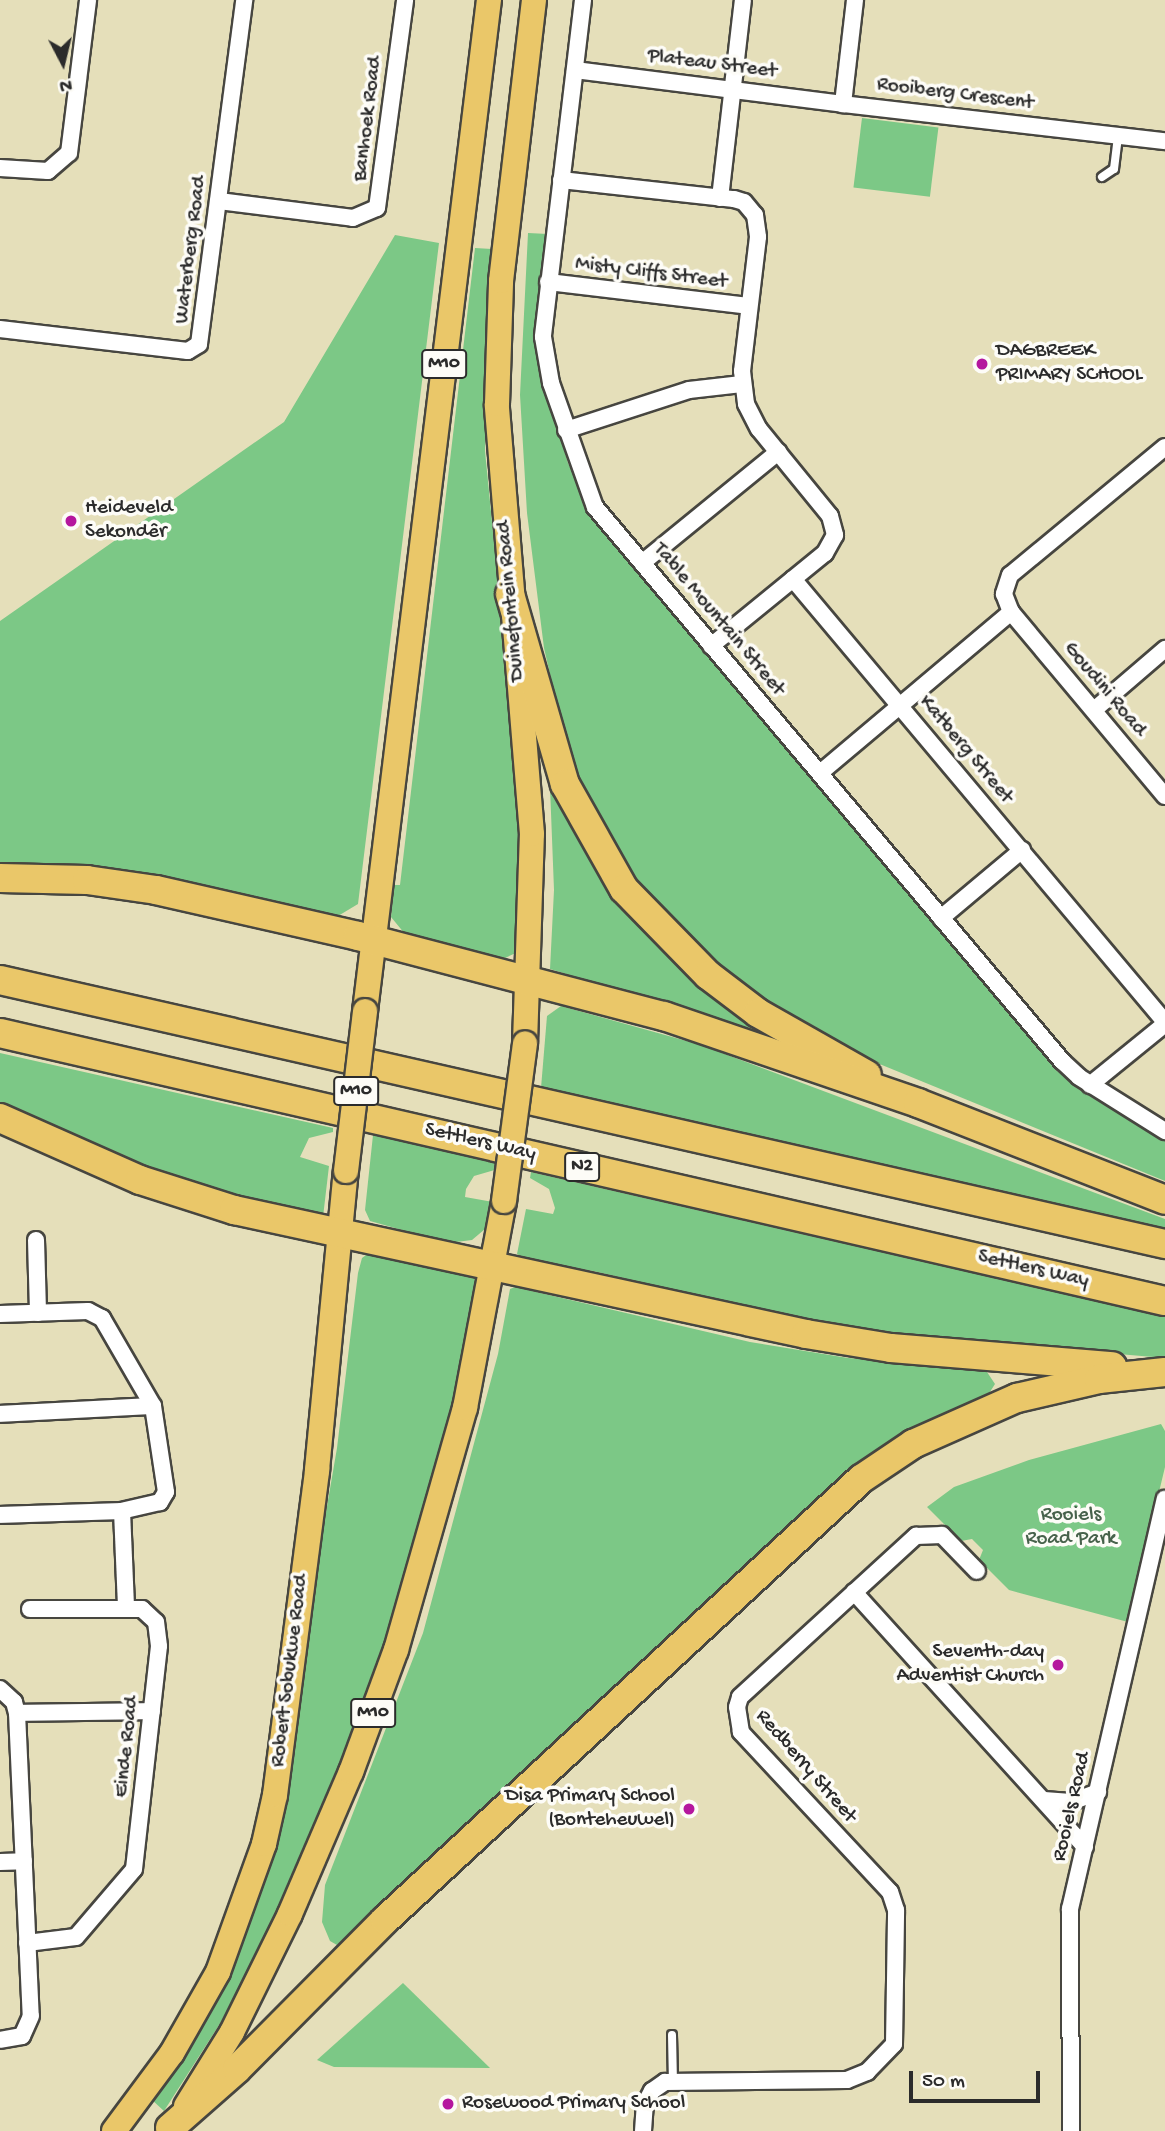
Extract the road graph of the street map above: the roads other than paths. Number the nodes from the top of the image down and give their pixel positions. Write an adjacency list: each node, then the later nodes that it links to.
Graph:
1 (88, 0): 14 (street)
2 (244, 0): 18 (street, Waterberg Road)
3 (405, 0): 18 (street, Banhoek Road)
4 (489, 0): 39 (main road, M10)
5 (534, 0): 28 (main road, Duinefontein Road / M10)
6 (583, 0): 9 (street, Table Mountain Street)
7 (743, 0): 10 (street)
8 (855, 0): 11 (street, Rooiberg Crescent)
9 (575, 70): 10 (street, Plateau Street); 16 (street, Table Mountain Street)
10 (734, 88): 11 (street, Plateau Street); 17 (street)
11 (843, 104): 12 (street, Rooiberg Crescent)
12 (1118, 136): 13 (street, Rooiberg Crescent); 15 (lane)
13 (1165, 141)
14 (0, 168)
15 (1102, 177)
16 (561, 180): 17 (street); 19 (street, Table Mountain Street)
17 (720, 198): 20 (street)
18 (219, 201): 21 (street, Waterberg Road)
19 (548, 282): 20 (street, Misty Cliffs Street); 23 (street, Table Mountain Street)
20 (749, 306): 22 (street)
21 (0, 329)
22 (742, 384): 23 (street); 25 (street)
23 (566, 430): 26 (street, Table Mountain Street)
24 (1165, 447): 29 (street)
25 (778, 452): 26 (street); 27 (street)
26 (642, 563): 30 (street, Table Mountain Street)
27 (793, 579): 30 (street); 32 (street)
28 (510, 594): 41 (main road, Duinefontein Road / M10); 45 (highway)
29 (1011, 612): 32 (street, Katberg Street); 33 (street, Goudini Road)
30 (711, 646): 34 (street, Table Mountain Street)
31 (1165, 649): 33 (street)
32 (898, 707): 34 (street); 36 (street, Katberg Street)
33 (1094, 710): 35 (street, Goudini Road)
34 (820, 772): 38 (street, Table Mountain Street)
35 (1165, 796)
36 (1022, 850): 38 (street); 42 (street, Katberg Street)
37 (0, 878): 39 (highway)
38 (940, 918): 44 (street, Table Mountain Street)
39 (375, 941): 41 (highway); 49 (main road, Robert Sobukwe Road / M10, bridge)
40 (0, 980): 51 (highway)
41 (530, 981): 45 (highway); 52 (main road, Duinefontein Road / M10, bridge)
42 (1165, 1023): 44 (street)
43 (0, 1033): 53 (highway, Settlers Way / N2)
44 (1090, 1084): 47 (street, Table Mountain Street)
45 (918, 1103): 48 (highway)
46 (0, 1118): 49 (highway)
47 (1165, 1131)
48 (1165, 1200)
49 (340, 1232): 52 (highway); 79 (main road, Robert Sobukwe Road / M10)
50 (36, 1240): 54 (street)
51 (1165, 1244)
52 (494, 1266): 56 (highway); 78 (main road, M10)
53 (1165, 1301)
54 (38, 1313): 55 (street); 57 (street)
55 (0, 1314)
56 (1165, 1371): 78 (highway)
57 (153, 1406): 58 (street); 60 (street)
58 (0, 1414)
59 (1165, 1499): 69 (street, Rooiels Road)
60 (122, 1511): 61 (street); 64 (street)
61 (0, 1514)
62 (977, 1571): 63 (street)
63 (854, 1592): 70 (street); 77 (street, Redberry Street)
64 (126, 1607): 65 (street); 67 (street, Einde Road)
65 (30, 1609)
66 (0, 1689): 68 (street)
67 (152, 1711): 68 (street); 74 (street, Einde Road)
68 (17, 1713): 72 (street)
69 (1098, 1792): 70 (street); 71 (street, Rooiels Road)
70 (1044, 1800): 71 (street)
71 (1085, 1847): 81 (street, Rooiels Road)
72 (24, 1861): 73 (street); 74 (street)
73 (0, 1863)
74 (27, 1943): 76 (street)
75 (672, 2035): 77 (lane)
76 (0, 2040)
77 (673, 2081): 80 (street)
78 (169, 2130)
79 (114, 2131)
80 (643, 2131)
81 (1071, 2131)

